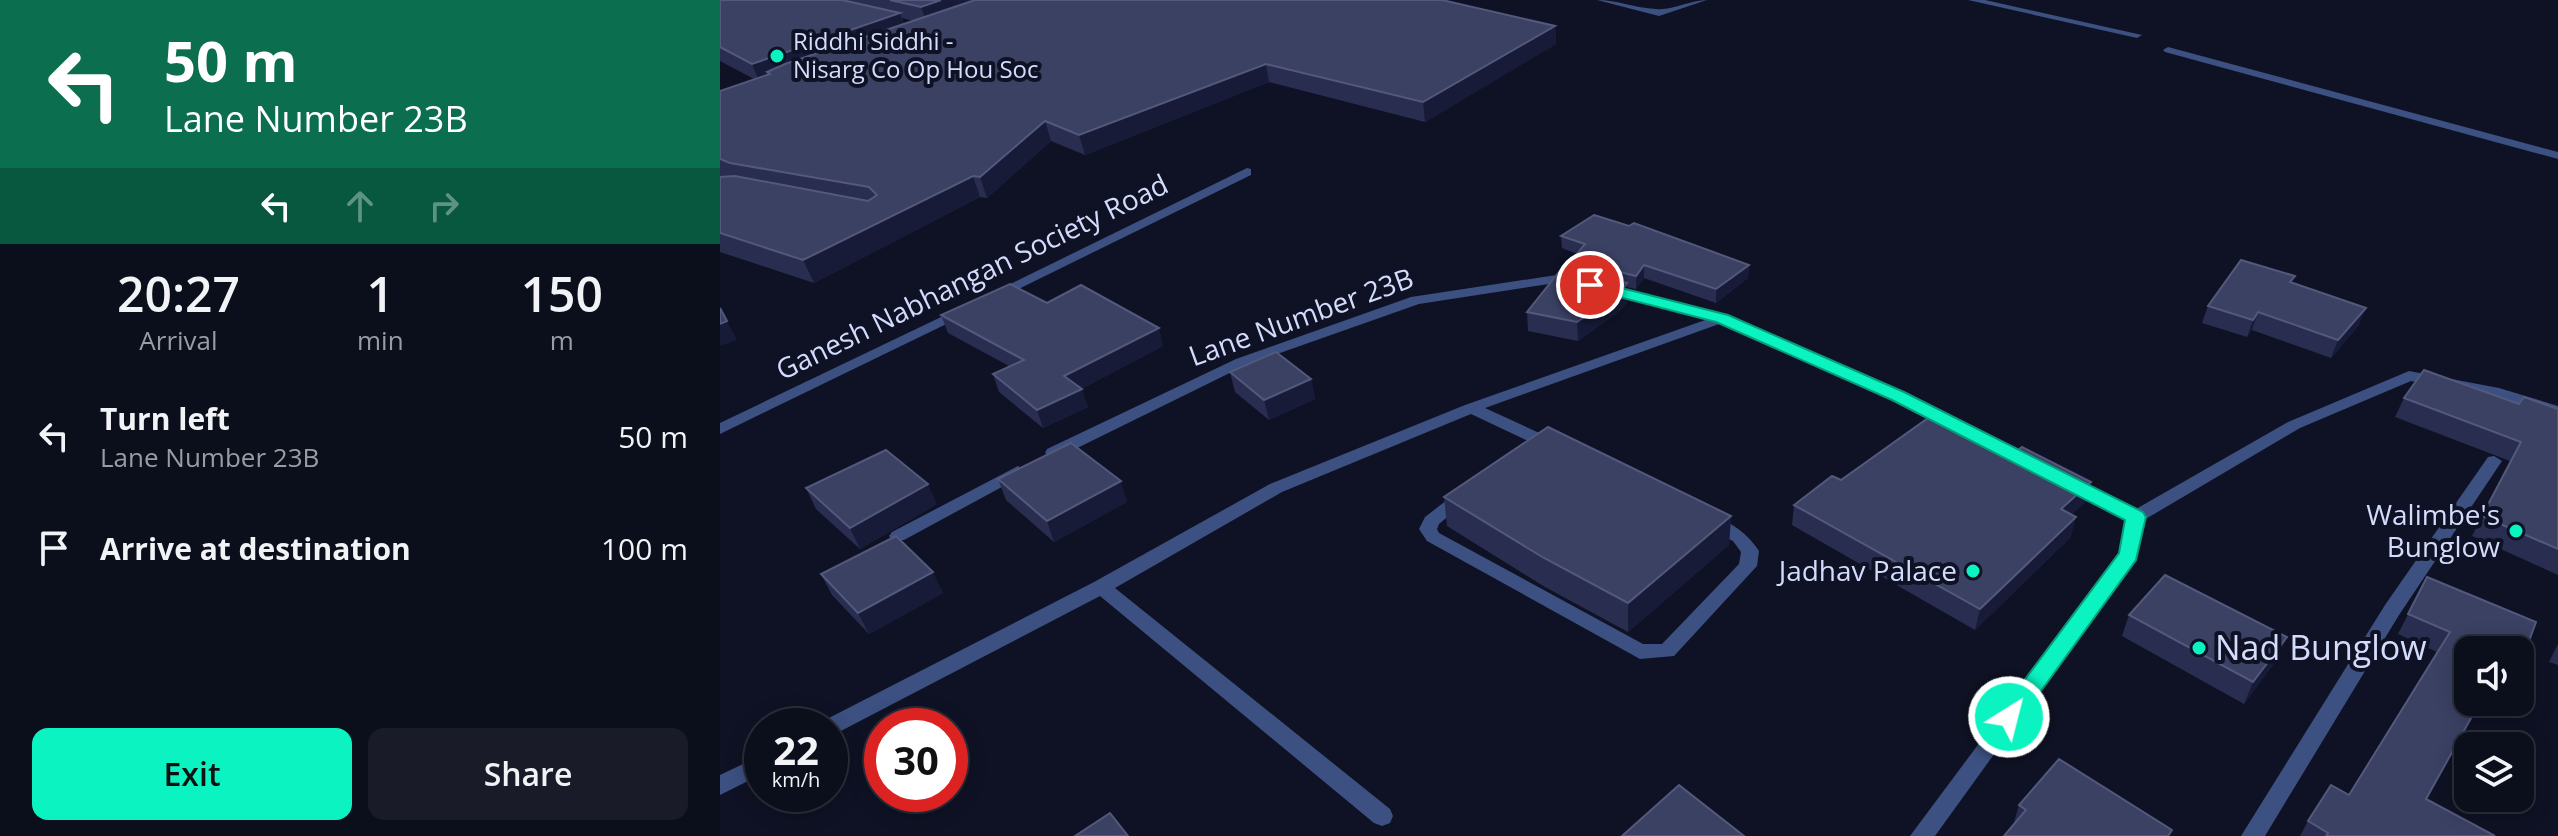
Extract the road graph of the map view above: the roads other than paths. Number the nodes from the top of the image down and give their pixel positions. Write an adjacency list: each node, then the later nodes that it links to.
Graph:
1 (1601, 0): 2 (street)
2 (1703, 0)
3 (1972, 0): 4 (street)
4 (2137, 35)
5 (2168, 50): 6 (street)
6 (2558, 156)
7 (1247, 172): 11 (street, Ganesh Nabhangan Society Road)
8 (1722, 318): 9 (street); 12 (street, Lane Number 23B); 19 (street, Lane Number 23B)
9 (1471, 408): 13 (street); 20 (street)
10 (2558, 411): 18 (street)
11 (720, 429)
12 (1968, 432)
13 (1568, 453)
14 (2494, 461): 26 (street)
15 (2052, 474): 18 (street)
16 (1479, 485): 17 (street)
17 (1696, 516)
18 (2136, 517): 25 (street)
19 (898, 536)
20 (1101, 587): 21 (street); 24 (street)
21 (848, 718)
22 (744, 773): 23 (street)
23 (720, 786)
24 (1382, 816)
25 (1922, 836)
26 (2253, 836)

